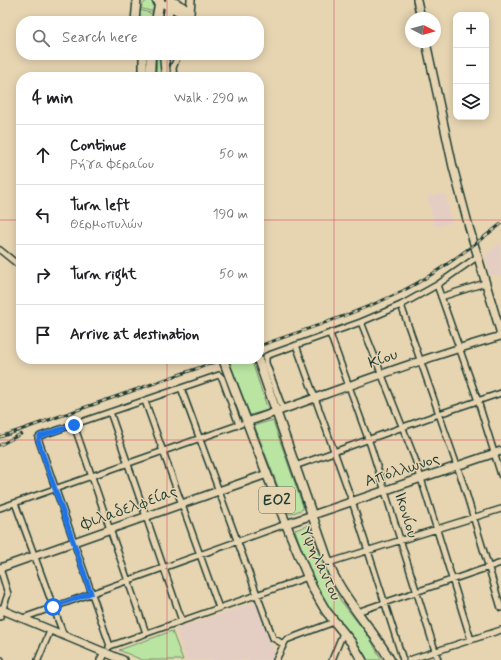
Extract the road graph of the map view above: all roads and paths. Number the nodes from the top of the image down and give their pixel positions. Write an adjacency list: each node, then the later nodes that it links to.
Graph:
1 (138, 0): 7 (street)
2 (191, 0): 11 (street)
3 (417, 0): 6 (street)
4 (158, 1): 5 (street); 8 (main road)
5 (170, 2): 9 (main road); 10 (street)
6 (419, 12)
7 (136, 16)
8 (156, 16)
9 (168, 16)
10 (188, 16)
11 (190, 16)
12 (427, 48): 22 (street)
13 (143, 60): 17 (street)
14 (151, 60): 18 (main road)
15 (164, 60): 19 (main road)
16 (176, 60): 20 (street)
17 (143, 72)
18 (150, 72)
19 (166, 72)
20 (173, 72)
21 (0, 250): 23 (street)
22 (477, 257): 24 (street); 25 (street)
23 (16, 263)
24 (485, 283): 26 (street); 30 (street)
25 (437, 285): 26 (street); 27 (street)
26 (441, 297): 32 (street)
27 (401, 305): 28 (street); 34 (street)
28 (361, 322): 29 (street); 37 (street)
29 (330, 334): 31 (street); 38 (street, Ικονίου)
30 (501, 335): 32 (street, Κίου)
31 (296, 345): 33 (street); 41 (street)
32 (459, 348): 34 (street, Κίου); 43 (street)
33 (264, 357)
34 (420, 361): 37 (street, Κίου); 46 (street)
35 (225, 364): 47 (main road, Υψηλάντου / ΕΟ2)
36 (263, 364): 44 (main road, Υψηλάντου / ΕΟ2)
37 (382, 375): 38 (street, Κίου); 50 (street)
38 (349, 386): 41 (street, Κίου); 52 (street, Ικονίου)
39 (181, 388): 42 (street); 49 (street); 51 (street)
40 (501, 393): 43 (street)
41 (314, 398): 44 (street, Κίου); 55 (street)
42 (145, 401): 45 (street); 53 (street)
43 (478, 401): 46 (street); 54 (street)
44 (279, 411): 47 (street, Κίου); 57 (main road, Υψηλάντου / ΕΟ2)
45 (110, 412): 48 (street); 56 (street)
46 (439, 414): 50 (street); 58 (street)
47 (247, 422): 49 (street); 59 (main road, Υψηλάντου / ΕΟ2)
48 (74, 425): 61 (street); 63 (street)
49 (239, 425): 51 (street)
50 (403, 427): 52 (street); 62 (street)
51 (200, 438): 53 (street); 64 (street)
52 (369, 440): 55 (street); 65 (street, Ικονίου)
53 (163, 451): 56 (street); 68 (street)
54 (498, 452): 58 (street, Απόλλωνος); 60 (street)
55 (334, 453): 57 (street); 66 (street)
56 (128, 463): 61 (street); 72 (street)
57 (295, 466): 71 (main road, Υψηλάντου / ΕΟ2)
58 (458, 466): 62 (street, Απόλλωνος); 73 (street)
59 (266, 474): 64 (street, Φιλαδελφείας); 74 (main road, Υψηλάντου / ΕΟ2)
60 (501, 475)
61 (92, 476): 63 (street); 75 (street)
62 (421, 478): 65 (street, Απόλλωνος); 76 (street)
63 (55, 489): 67 (street); 79 (street)
64 (219, 490): 68 (street, Φιλαδελφείας); 78 (street)
65 (385, 490): 66 (street, Απόλλωνος); 77 (street, Ικονίου)
66 (352, 501): 71 (street, Απόλλωνος); 80 (street)
67 (15, 503): 69 (street); 82 (street)
68 (182, 504): 72 (street, Φιλαδελφείας); 81 (street)
69 (0, 508)
70 (501, 509): 73 (street)
71 (312, 515): 74 (street, Απόλλωνος); 83 (main road, Υψηλάντου / ΕΟ2)
72 (146, 516): 75 (street, Φιλαδελφείας); 85 (street)
73 (474, 517): 76 (street); 86 (street)
74 (286, 524): 78 (street); 88 (main road, Υψηλάντου / ΕΟ2)
75 (110, 529): 79 (street, Φιλαδελφείας); 89 (street)
76 (437, 529): 77 (street); 90 (street)
77 (401, 540): 80 (street); 91 (street, Ικονίου)
78 (237, 541): 81 (street); 93 (street)
79 (73, 542): 82 (street, Φιλαδελφείας); 92 (street)
80 (368, 551): 83 (street); 94 (street)
81 (200, 554): 85 (street); 96 (street)
82 (34, 556): 87 (street, Φιλαδελφείας); 95 (street)
83 (328, 563): 99 (main road, Υψηλάντου / ΕΟ2)
84 (501, 563): 86 (street)
85 (164, 567): 89 (street); 101 (street)
86 (489, 567): 90 (street); 97 (street)
87 (0, 568): 98 (street)
88 (308, 577): 93 (street); 102 (main road, Υψηλάντου / ΕΟ2)
89 (128, 580): 92 (street); 105 (street)
90 (452, 580): 91 (street); 108 (street)
91 (416, 592): 94 (street); 111 (street, Ικονίου)
92 (91, 593): 95 (street); 110 (street)
93 (257, 594): 96 (street); 109 (street)
94 (384, 603): 99 (street); 120 (street)
95 (53, 607): 100 (street); 107 (street)
96 (219, 608): 101 (street)
97 (501, 608)
98 (1, 612): 100 (street)
99 (357, 612): 119 (main road, Υψηλάντου / ΕΟ2)
100 (23, 618): 104 (street)
101 (182, 621): 105 (street)
102 (334, 622): 106 (main road, Υψηλάντου / ΕΟ2); 109 (street)
103 (501, 630): 108 (street)
104 (50, 631): 107 (street); 113 (street)
105 (146, 633): 110 (street)
106 (343, 633): 117 (street); 118 (main road, Υψηλάντου / ΕΟ2)
107 (64, 636): 112 (street)
108 (471, 640): 111 (street)
109 (283, 644): 116 (street)
110 (110, 646): 112 (street)
111 (435, 651): 121 (street); 122 (street, Ικονίου)
112 (105, 652): 114 (street); 115 (street)
113 (38, 660)
114 (101, 660)
115 (123, 660)
116 (276, 660)
117 (332, 660)
118 (362, 660)
119 (390, 660)
120 (403, 660)
121 (409, 660)
122 (438, 660)

